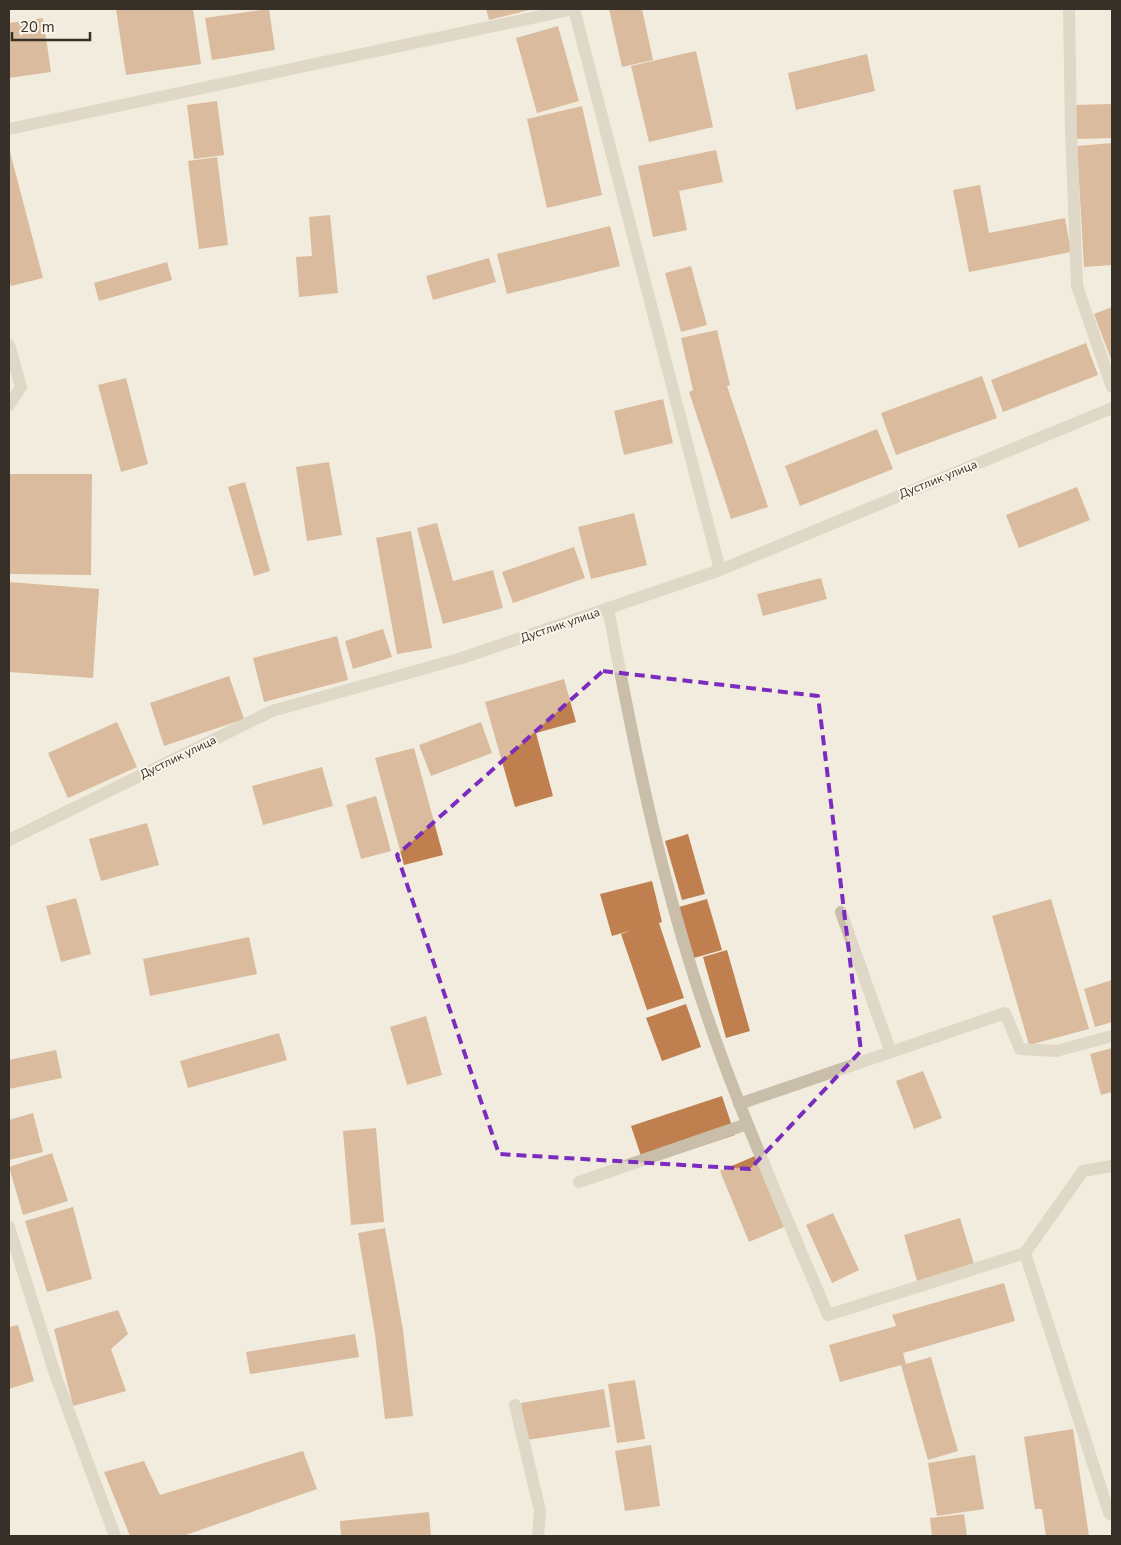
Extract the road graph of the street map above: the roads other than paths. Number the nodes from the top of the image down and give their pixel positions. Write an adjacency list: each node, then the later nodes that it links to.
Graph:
1 (574, 9): 3 (street); 8 (street)
2 (1070, 9): 5 (street)
3 (9, 129)
4 (9, 345): 6 (street)
5 (1112, 387)
6 (9, 405)
7 (1112, 408): 8 (street, Дустлик улица)
8 (720, 570): 9 (street, Дустлик улица)
9 (608, 608): 10 (street, Дустлик улица); 14 (street)
10 (9, 840)
11 (841, 912): 13 (street)
12 (1112, 1036): 13 (street)
13 (890, 1050): 14 (street)
14 (739, 1104): 15 (street)
15 (747, 1124): 17 (street); 19 (street)
16 (1112, 1166): 19 (street)
17 (579, 1182)
18 (9, 1227): 22 (street)
19 (1025, 1253): 21 (street)
20 (515, 1405): 23 (street)
21 (1112, 1515)
22 (115, 1536)
23 (538, 1536)

